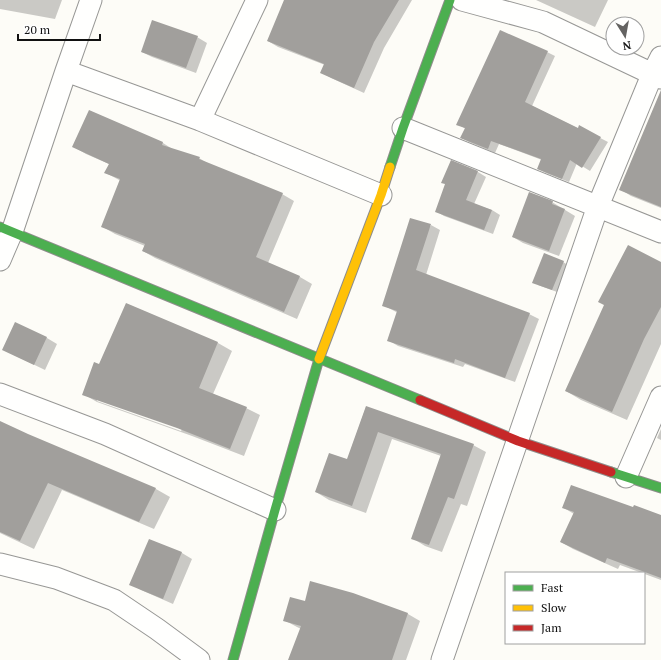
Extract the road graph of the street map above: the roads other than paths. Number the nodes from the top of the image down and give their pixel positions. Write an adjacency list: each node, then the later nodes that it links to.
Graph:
1 (91, 0): 6 (street)
2 (257, 0): 7 (street)
3 (450, 0): 8 (main road)
4 (462, 0): 5 (street)
5 (658, 70): 10 (street)
6 (66, 71): 7 (street); 11 (street)
7 (200, 120): 9 (street)
8 (403, 128): 9 (main road); 10 (street)
9 (381, 195): 14 (main road)
10 (598, 206): 12 (street); 17 (street)
11 (6, 230): 13 (street); 14 (main road)
12 (661, 232)
13 (0, 260)
14 (319, 360): 17 (main road); 20 (main road)
15 (0, 394): 20 (street)
16 (661, 397): 18 (street)
17 (518, 441): 18 (main road); 24 (street)
18 (626, 477): 19 (main road)
19 (661, 488)
20 (275, 510): 23 (main road)
21 (0, 564): 22 (street)
22 (199, 660)
23 (233, 660)
24 (442, 660)

